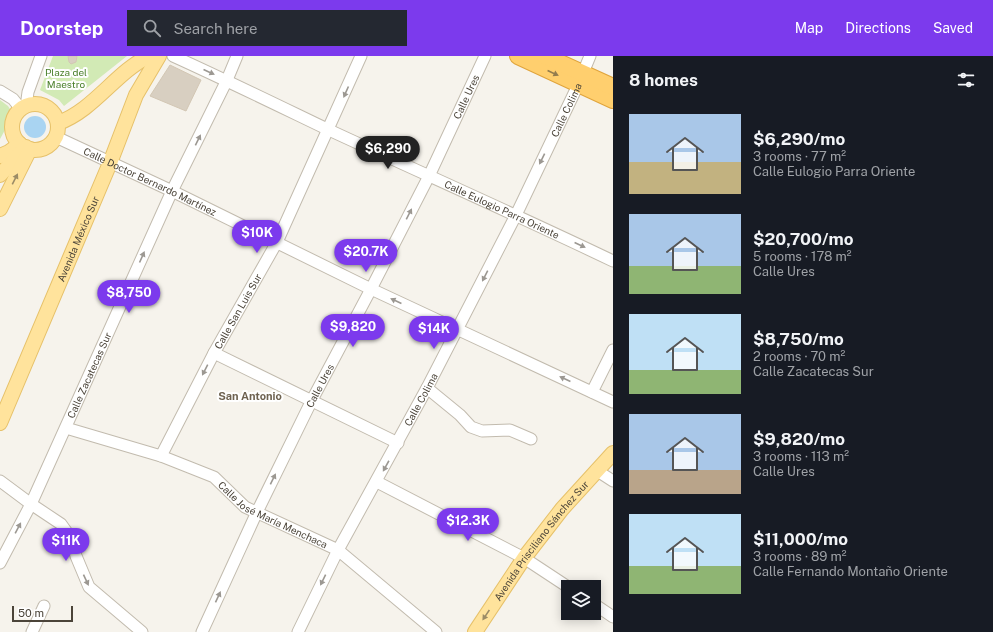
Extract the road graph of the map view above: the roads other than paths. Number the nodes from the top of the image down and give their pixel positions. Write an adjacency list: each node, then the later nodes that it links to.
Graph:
1 (41, 56): 18 (street)
2 (149, 56): 13 (main road)
3 (159, 56): 16 (main road, Avenida México Sur)
4 (173, 56): 12 (street, Calle Eulogio Parra Oriente, one-way to 12)
5 (237, 56): 12 (street, Calle Zacatecas Sur)
6 (361, 56): 20 (street, Calle San Luis Sur, one-way to 20)
7 (485, 56): 26 (street, Calle Ures)
8 (518, 56): 11 (highway, one-way to 11)
9 (545, 56): 11 (highway)
10 (590, 56): 11 (street, Calle Colima)
11 (581, 79): 14 (highway); 17 (highway); 29 (street, Calle Colima, one-way to 29)
12 (227, 80): 20 (street, Calle Eulogio Parra Oriente); 27 (street, Calle Zacatecas Sur, one-way to 12)
13 (110, 85): 16 (main road); 19 (main road)
14 (613, 87)
15 (0, 91): 18 (street)
16 (136, 95): 24 (main road, Avenida México Sur)
17 (613, 100)
18 (24, 108): 19 (main road); 21 (main road)
19 (57, 130): 21 (main road); 24 (street, Calle Doctor Bernardo Martínez)
20 (329, 130): 26 (street, Calle Eulogio Parra Oriente); 30 (street, Calle San Luis Sur)
21 (23, 144): 22 (main road); 23 (main road); 25 (main road); 28 (main road, one-way to 21)
22 (0, 148)
23 (0, 156)
24 (110, 163): 27 (street, Calle Doctor Bernardo Martínez); 40 (main road, Avenida México Sur)
25 (0, 175)
26 (429, 176): 29 (street, Calle Eulogio Parra Oriente); 32 (street, Calle Ures, one-way to 26)
27 (172, 191): 30 (street, Calle Doctor Bernardo Martínez); 41 (street, Calle Zacatecas Sur, one-way to 27)
28 (0, 209)
29 (516, 215): 31 (street, Calle Eulogio Parra Oriente, one-way to 31); 33 (street, Calle Colima, one-way to 33)
30 (277, 242): 32 (street, Calle Doctor Bernardo Martínez); 35 (street, Calle San Luis Sur)
31 (613, 260)
32 (371, 289): 33 (street, Calle Doctor Bernardo Martínez, one-way to 32); 38 (street, Calle Ures)
33 (457, 330): 36 (street, Calle Colima); 37 (street, Calle Doctor Bernardo Martínez, one-way to 33)
34 (613, 350): 37 (street)
35 (214, 353): 38 (street); 45 (street, Calle San Luis Sur, one-way to 45)
36 (427, 388): 42 (street); 43 (street, Calle Colima)
37 (592, 392): 39 (street, Calle Doctor Bernardo Martínez)
38 (312, 400): 43 (street); 51 (street, Calle Ures, one-way to 38)
39 (613, 402)
40 (0, 423)
41 (66, 428): 45 (street, Calle José María Menchaca); 50 (street, Calle Zacatecas Sur)
42 (531, 440)
43 (398, 443): 49 (street, Calle Colima, one-way to 49)
44 (613, 453): 46 (main road, Avenida Prisciliano Sánchez Sur)
45 (161, 456): 51 (street, Calle José María Menchaca)
46 (596, 470): 48 (street); 53 (main road, Avenida Prisciliano Sánchez Sur)
47 (0, 481): 50 (street)
48 (613, 481)
49 (377, 482): 52 (street, Calle Colima); 53 (street)
50 (31, 504): 54 (street, Calle Zacatecas Sur, one-way to 50); 60 (street, one-way to 60)
51 (257, 512): 52 (street, Calle José María Menchaca); 61 (street, Calle Ures, one-way to 51)
52 (338, 550): 62 (street, Calle Colima, one-way to 62); 63 (street, Calle José María Menchaca)
53 (524, 558): 55 (street); 64 (main road, Avenida Prisciliano Sánchez Sur, one-way to 64)
54 (0, 563)
55 (561, 582)
56 (44, 606): 59 (street)
57 (601, 608): 58 (street)
58 (613, 616)
59 (32, 632)
60 (142, 632)
61 (202, 632)
62 (298, 632)
63 (436, 632)
64 (475, 632)

